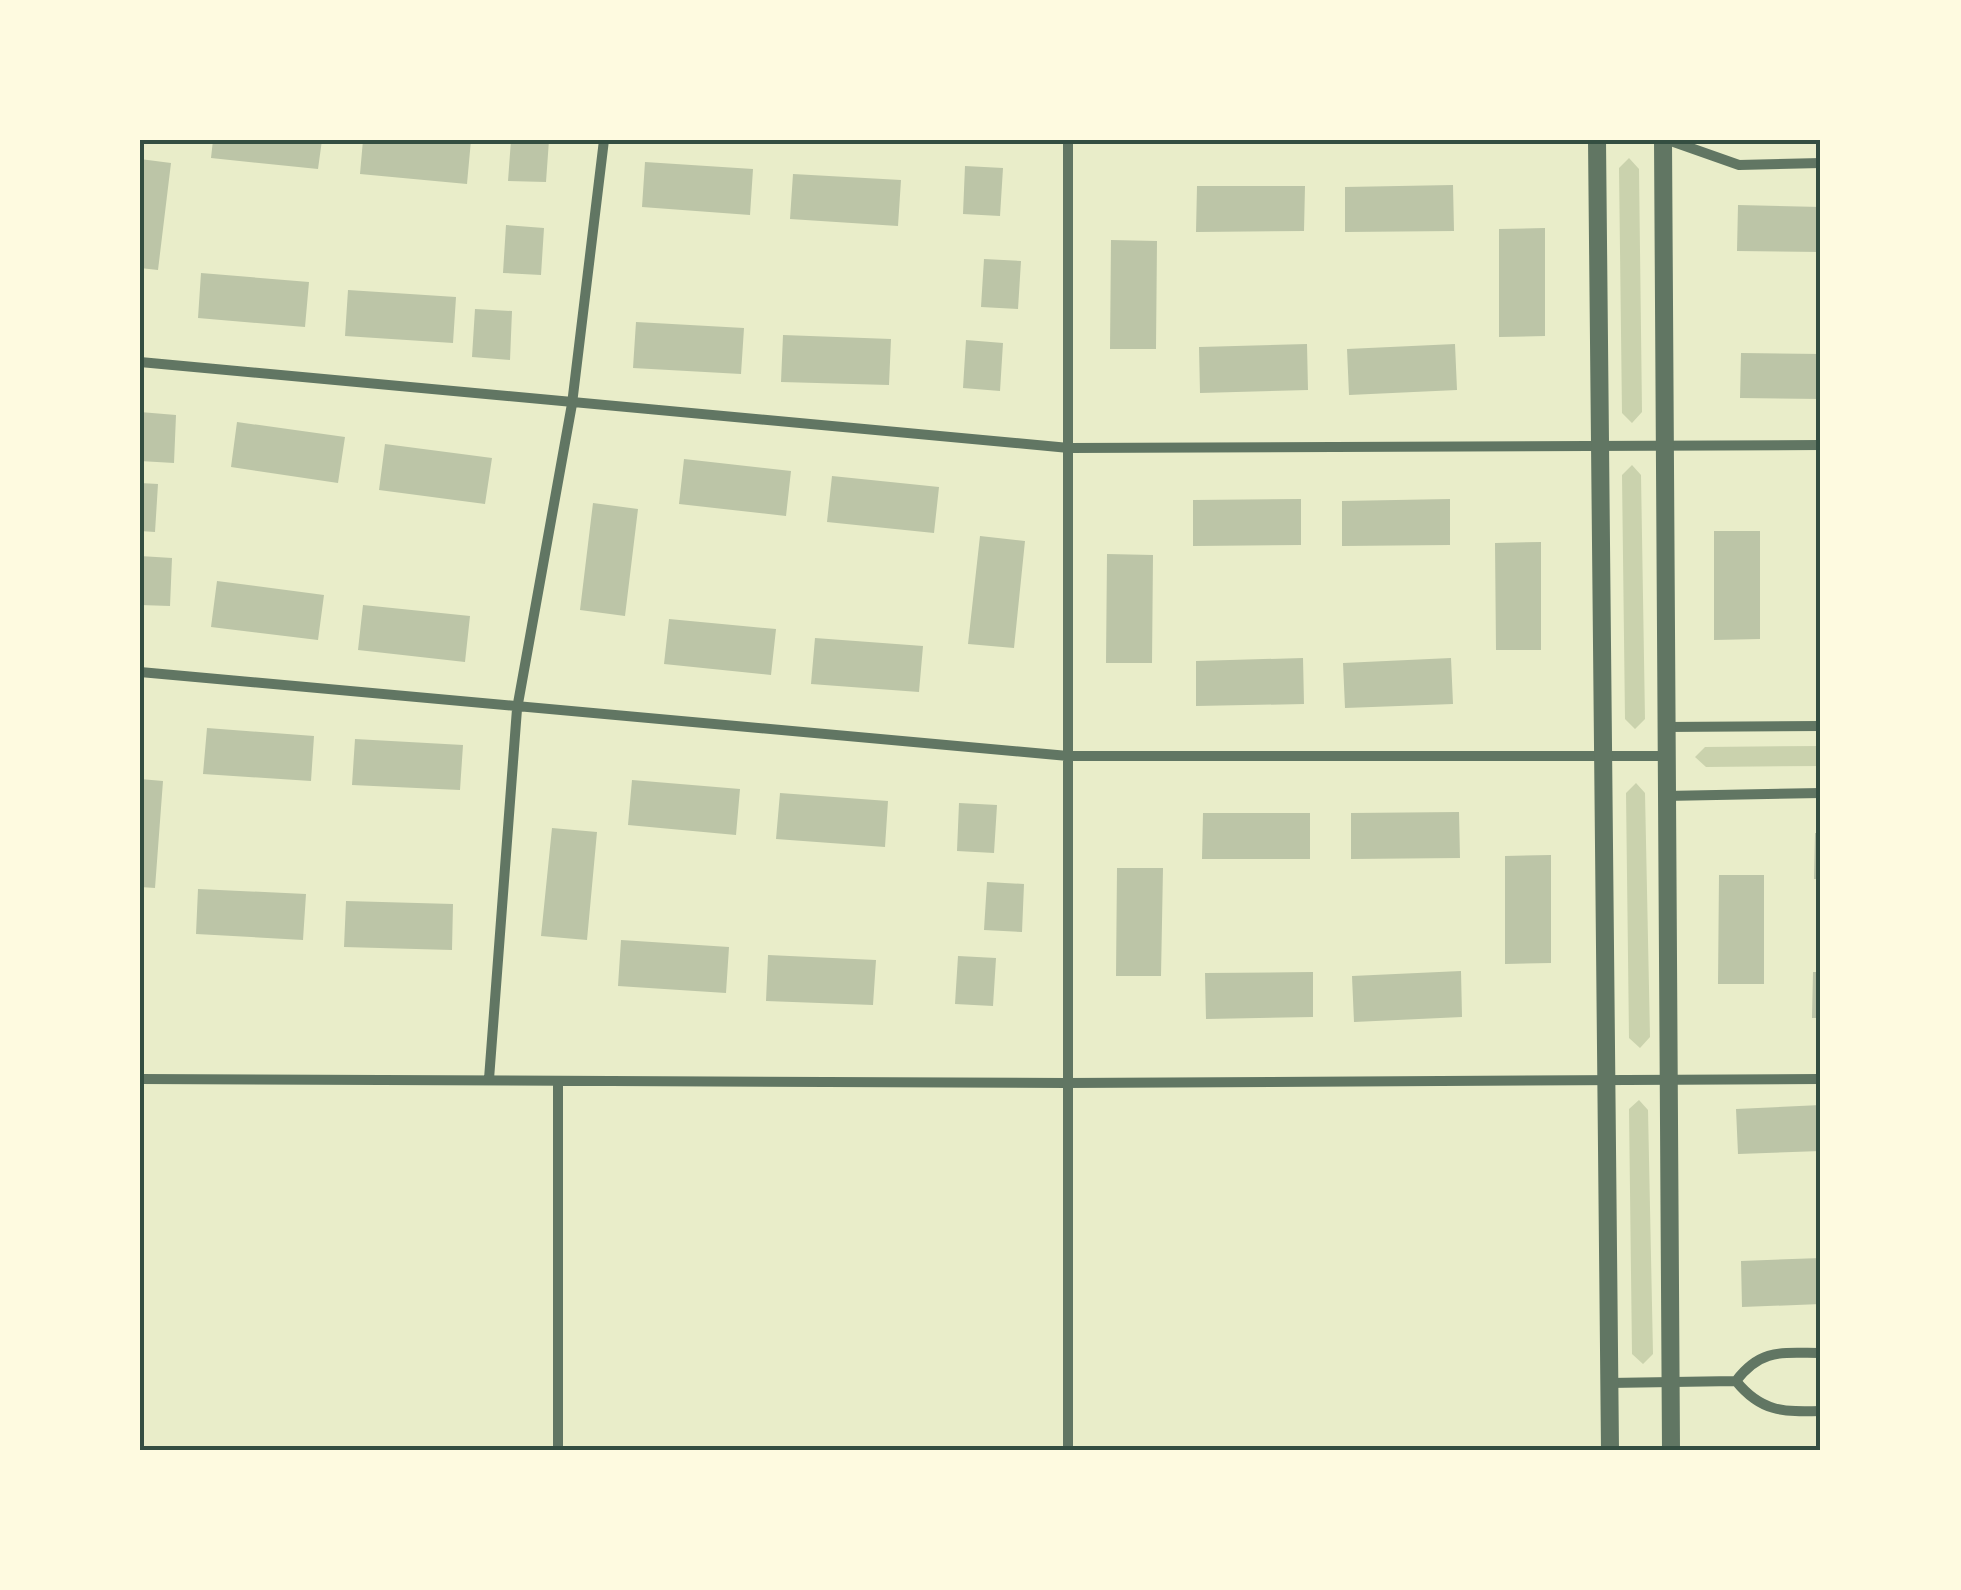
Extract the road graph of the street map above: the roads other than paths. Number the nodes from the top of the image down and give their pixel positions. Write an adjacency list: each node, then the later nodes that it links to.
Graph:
1 (604, 140): 7 (street)
2 (1068, 140): 11 (street)
3 (1597, 140): 9 (street)
4 (1665, 140): 5 (street); 10 (street)
5 (1821, 163)
6 (140, 362): 7 (street)
7 (572, 404): 11 (street); 13 (street)
8 (1821, 445): 10 (street)
9 (1600, 446): 10 (street); 11 (street); 17 (street)
10 (1666, 446): 15 (street)
11 (1069, 448): 16 (street)
12 (140, 672): 13 (street)
13 (517, 709): 16 (street); 22 (street)
14 (1821, 726): 15 (street)
15 (1664, 727): 18 (street)
16 (1068, 756): 17 (street); 27 (street)
17 (1603, 756): 18 (street); 26 (street)
18 (1664, 756): 20 (street)
19 (1821, 793): 20 (street)
20 (1664, 796): 23 (street)
21 (140, 1079): 22 (street)
22 (489, 1079): 25 (street)
23 (1666, 1079): 24 (street); 26 (street); 31 (street)
24 (1821, 1079)
25 (558, 1080): 27 (street); 33 (street)
26 (1606, 1080): 27 (street); 30 (street)
27 (1066, 1083): 34 (street)
28 (1821, 1352): 29 (street)
29 (1736, 1382): 31 (street); 32 (street)
30 (1609, 1383): 31 (street); 35 (street)
31 (1670, 1384): 36 (street)
32 (1821, 1411)
33 (558, 1450)
34 (1068, 1450)
35 (1610, 1450)
36 (1671, 1450)

